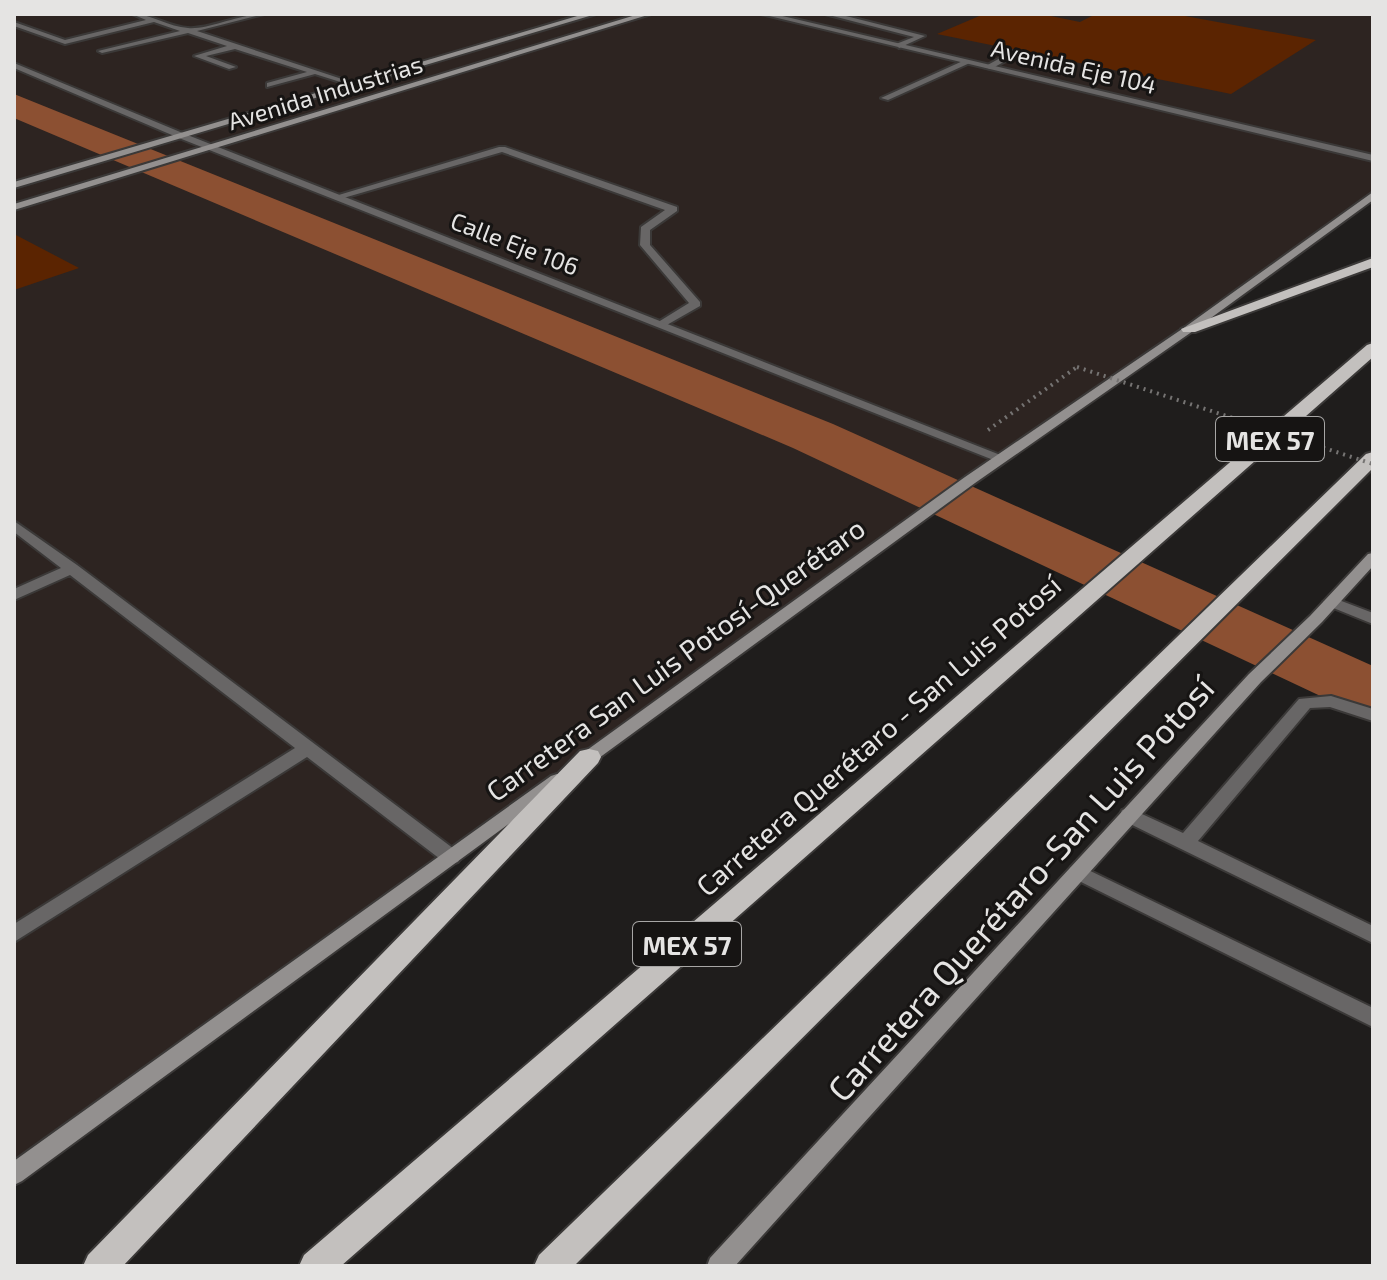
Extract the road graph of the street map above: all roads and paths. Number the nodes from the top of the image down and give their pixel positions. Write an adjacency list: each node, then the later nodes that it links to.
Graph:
1 (136, 14): 7 (street)
2 (260, 14): 9 (street)
3 (592, 14): 19 (main road, Avenida Industrias)
4 (647, 14): 23 (main road, Avenida Industrias)
5 (765, 14): 11 (street, Avenida Eje 104)
6 (829, 14): 11 (street)
7 (156, 20): 8 (street); 9 (street)
8 (14, 24)
9 (190, 30): 10 (street); 12 (street)
10 (238, 46): 16 (street); 18 (street)
11 (899, 46): 14 (street, Avenida Eje 104)
12 (102, 51)
13 (1016, 53): 17 (street)
14 (968, 62): 17 (street, Avenida Eje 104); 21 (street)
15 (14, 65): 22 (street, Calle Eje 106)
16 (232, 67)
17 (988, 67): 24 (street, Avenida Eje 104)
18 (317, 71): 19 (street); 20 (street)
19 (353, 84): 22 (main road, Avenida Industrias)
20 (270, 85)
21 (885, 98)
22 (182, 136): 23 (street, Calle Eje 106); 25 (main road, Avenida Industrias)
23 (211, 147): 27 (street, Calle Eje 106); 28 (main road, Avenida Industrias)
24 (1373, 158)
25 (14, 185)
26 (1373, 195): 31 (main road, Carretera San Luis Potosí-Querétaro)
27 (337, 197): 30 (street, Calle Eje 106); 30 (street)
28 (14, 207)
29 (1373, 262): 31 (highway)
30 (661, 324): 33 (street, Calle Eje 106)
31 (1189, 329): 34 (main road, Carretera San Luis Potosí-Querétaro)
32 (1373, 348): 55 (highway, Carretera Querétaro - San Luis Potosí / MEX 57)
33 (968, 444): 34 (street, Calle Eje 106); 36 (path, bridge)
34 (1001, 458): 45 (main road, Carretera San Luis Potosí-Querétaro)
35 (1373, 458): 56 (highway, MEX 57)
36 (1373, 464)
37 (14, 525): 39 (street)
38 (1373, 557): 41 (main road, Carretera Querétaro-San Luis Potosí)
39 (72, 568): 40 (street); 44 (street)
40 (14, 595)
41 (1331, 602): 42 (street); 46 (main road, Carretera Querétaro-San Luis Potosí)
42 (1373, 619)
43 (1373, 715): 47 (street)
44 (308, 748): 48 (street); 50 (street)
45 (589, 757): 48 (main road, Carretera San Luis Potosí-Querétaro); 54 (highway)
46 (1129, 815): 47 (street); 49 (main road, Carretera Querétaro-San Luis Potosí)
47 (1185, 843): 51 (street)
48 (451, 857): 53 (main road, Carretera San Luis Potosí-Querétaro)
49 (1078, 872): 52 (street); 57 (main road, Carretera Querétaro-San Luis Potosí)
50 (14, 934)
51 (1373, 935)
52 (1373, 1018)
53 (14, 1174)
54 (100, 1266)
55 (316, 1266)
56 (551, 1266)
57 (719, 1266)

